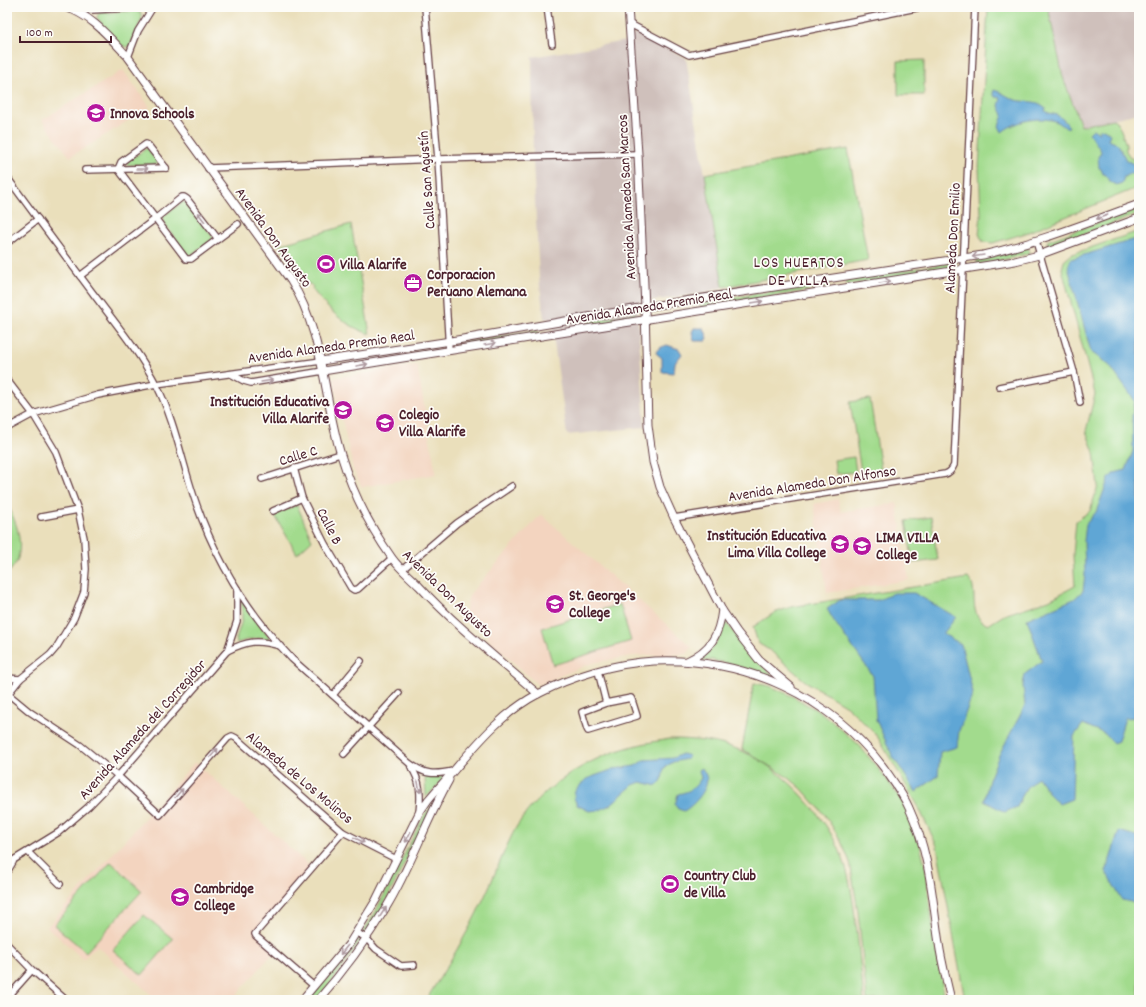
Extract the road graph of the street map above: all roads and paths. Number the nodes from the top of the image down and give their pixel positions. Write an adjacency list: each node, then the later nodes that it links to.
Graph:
1 (64, 7): 9 (street, Avenida Don Augusto)
2 (148, 7): 9 (street)
3 (153, 7): 12 (street)
4 (425, 7): 14 (street, Calle San Agustín)
5 (547, 7): 11 (street)
6 (628, 7): 10 (street, Avenida Alameda San Marcos)
7 (921, 7): 10 (street)
8 (975, 7): 28 (street, Alameda Don Emilio)
9 (74, 10): 12 (street, Avenida Don Augusto)
10 (630, 24): 13 (street, Avenida Alameda San Marcos)
11 (552, 44)
12 (128, 58): 16 (street, Avenida Don Augusto)
13 (638, 154): 14 (street); 31 (street, Avenida Alameda San Marcos)
14 (438, 159): 16 (street); 37 (street, Calle San Agustín)
15 (118, 168): 15 (street, one-way to 15); 17 (street); 22 (street)
16 (208, 168): 41 (street, Avenida Don Augusto)
17 (85, 170)
18 (7, 177): 21 (street)
19 (1139, 204): 25 (street, Avenida Alameda Premio Real, one-way to 25)
20 (1139, 218): 27 (street, Avenida Alameda Premio Real)
21 (38, 219): 26 (street); 30 (street)
22 (155, 219): 24 (street); 24 (street, one-way to 22); 30 (street)
23 (238, 224): 24 (street)
24 (218, 239)
25 (1036, 241): 27 (street); 28 (street, Avenida Alameda Premio Real, one-way to 28)
26 (7, 243)
27 (1040, 254): 29 (street, Avenida Alameda Premio Real); 43 (street)
28 (963, 258): 29 (street, Alameda Don Emilio); 31 (street, Avenida Alameda Premio Real)
29 (962, 269): 33 (street, Avenida Alameda Premio Real, one-way to 29); 53 (street, Alameda Don Emilio)
30 (80, 276): 46 (street)
31 (645, 307): 32 (street, Avenida Alameda Premio Real); 33 (street, Avenida Alameda San Marcos)
32 (577, 319): 34 (street, Avenida Alameda Premio Real); 35 (street)
33 (645, 320): 35 (street, Avenida Alameda Premio Real); 60 (street, Avenida Alameda San Marcos)
34 (546, 324): 36 (street); 37 (street, Avenida Alameda Premio Real)
35 (579, 330): 36 (street, Avenida Alameda Premio Real)
36 (548, 335): 39 (street, Avenida Alameda Premio Real, one-way to 36)
37 (448, 342): 38 (street, Avenida Alameda Premio Real); 39 (street, Calle San Agustín)
38 (396, 349): 40 (street); 41 (street, Avenida Alameda Premio Real)
39 (449, 351): 40 (street, Avenida Alameda Premio Real)
40 (398, 358): 42 (street, Avenida Alameda Premio Real, one-way to 40)
41 (321, 361): 42 (street, Avenida Don Augusto); 44 (street, Avenida Alameda Premio Real)
42 (323, 371): 44 (street, Avenida Alameda Premio Real, one-way to 42); 51 (street, Avenida Don Augusto)
43 (1074, 372): 47 (street); 48 (street)
44 (231, 374): 46 (street, Avenida Alameda Premio Real)
45 (7, 380): 49 (street)
46 (156, 384): 49 (street, Avenida Alameda Premio Real); 63 (street)
47 (999, 387)
48 (1080, 403)
49 (33, 414): 50 (street, Avenida Alameda Premio Real); 57 (street)
50 (7, 428)
51 (340, 454): 52 (street, Calle C); 61 (street, Avenida Don Augusto)
52 (294, 468): 54 (street, Calle C); 56 (street, Calle B)
53 (952, 470): 60 (street, Avenida Alameda Don Alfonso)
54 (262, 479)
55 (512, 486): 62 (street)
56 (302, 498): 58 (street); 61 (street, Calle B)
57 (78, 510): 59 (street); 71 (street)
58 (273, 511)
59 (41, 517)
60 (674, 518): 64 (street, Avenida Alameda San Marcos)
61 (392, 558): 62 (street, Avenida Don Augusto)
62 (403, 569): 74 (street, Avenida Don Augusto)
63 (237, 589): 65 (street); 66 (street, Avenida Alameda del Corregidor)
64 (722, 610): 68 (street); 76 (street, Avenida Alameda San Marcos)
65 (280, 646): 66 (street, Avenida Alameda del Corregidor); 75 (street)
66 (227, 651): 82 (street, Avenida Alameda del Corregidor)
67 (361, 661): 75 (street)
68 (686, 662): 69 (street); 76 (street)
69 (598, 671): 74 (street); 77 (street)
70 (7, 678): 71 (street)
71 (20, 679): 72 (street)
72 (7, 693): 82 (street)
73 (399, 693): 78 (street)
74 (538, 694): 81 (street)
75 (333, 695): 78 (street)
76 (804, 696): 101 (street)
77 (606, 703): 77 (street)
78 (368, 727): 79 (street); 80 (street)
79 (344, 754)
80 (409, 763): 81 (street); 83 (street, one-way to 83)
81 (454, 771): 83 (street); 92 (street, one-way to 81)
82 (118, 776): 84 (street, Alameda de Los Molinos, one-way to 84); 85 (street, Avenida Alameda del Corregidor)
83 (419, 813): 86 (street, one-way to 86)
84 (343, 832): 86 (street, Alameda de Los Molinos, one-way to 86); 96 (street)
85 (28, 852): 87 (street, Avenida Alameda del Corregidor); 90 (street)
86 (396, 859): 91 (street)
87 (13, 861): 88 (street, Avenida Alameda del Corregidor); 89 (street)
88 (7, 864)
89 (7, 872)
90 (60, 884)
91 (356, 932): 92 (street); 96 (street, one-way to 96)
92 (366, 938): 94 (street); 100 (street)
93 (7, 944): 95 (street)
94 (414, 964)
95 (32, 970): 97 (street); 98 (street)
96 (314, 986): 99 (street)
97 (7, 998)
98 (66, 1000)
99 (302, 1000)
100 (318, 1000)
101 (951, 1000)

